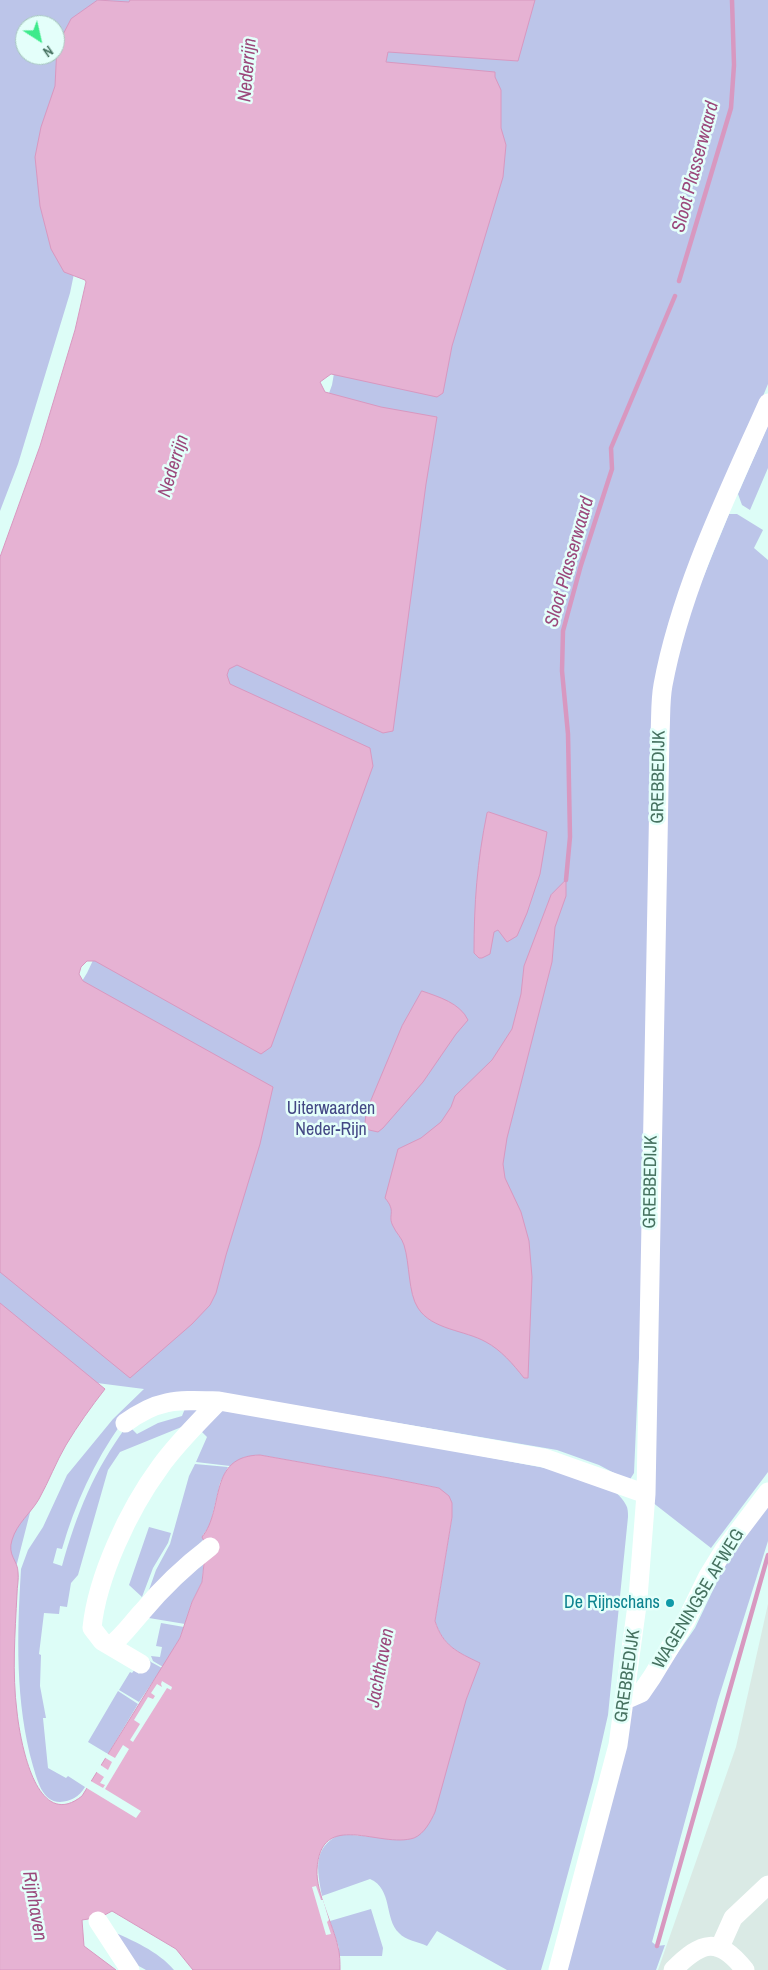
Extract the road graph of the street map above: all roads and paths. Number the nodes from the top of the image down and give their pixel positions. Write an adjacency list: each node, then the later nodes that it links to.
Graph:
1 (768, 403): 5 (street, GREBBEDIJK)
2 (219, 1401): 3 (street); 5 (street); 7 (street)
3 (124, 1423)
4 (768, 1492): 9 (street, WAGENINGSE AFWEG)
5 (646, 1494): 9 (street, GREBBEDIJK)
6 (210, 1547): 7 (street)
7 (110, 1646): 8 (street)
8 (141, 1664)
9 (625, 1700): 14 (street, GREBBEDIJK)
10 (768, 1885): 12 (street)
11 (98, 1921): 13 (street)
12 (720, 1946): 15 (street); 16 (street)
13 (130, 1970)
14 (558, 1970)
15 (673, 1970)
16 (745, 1970)

